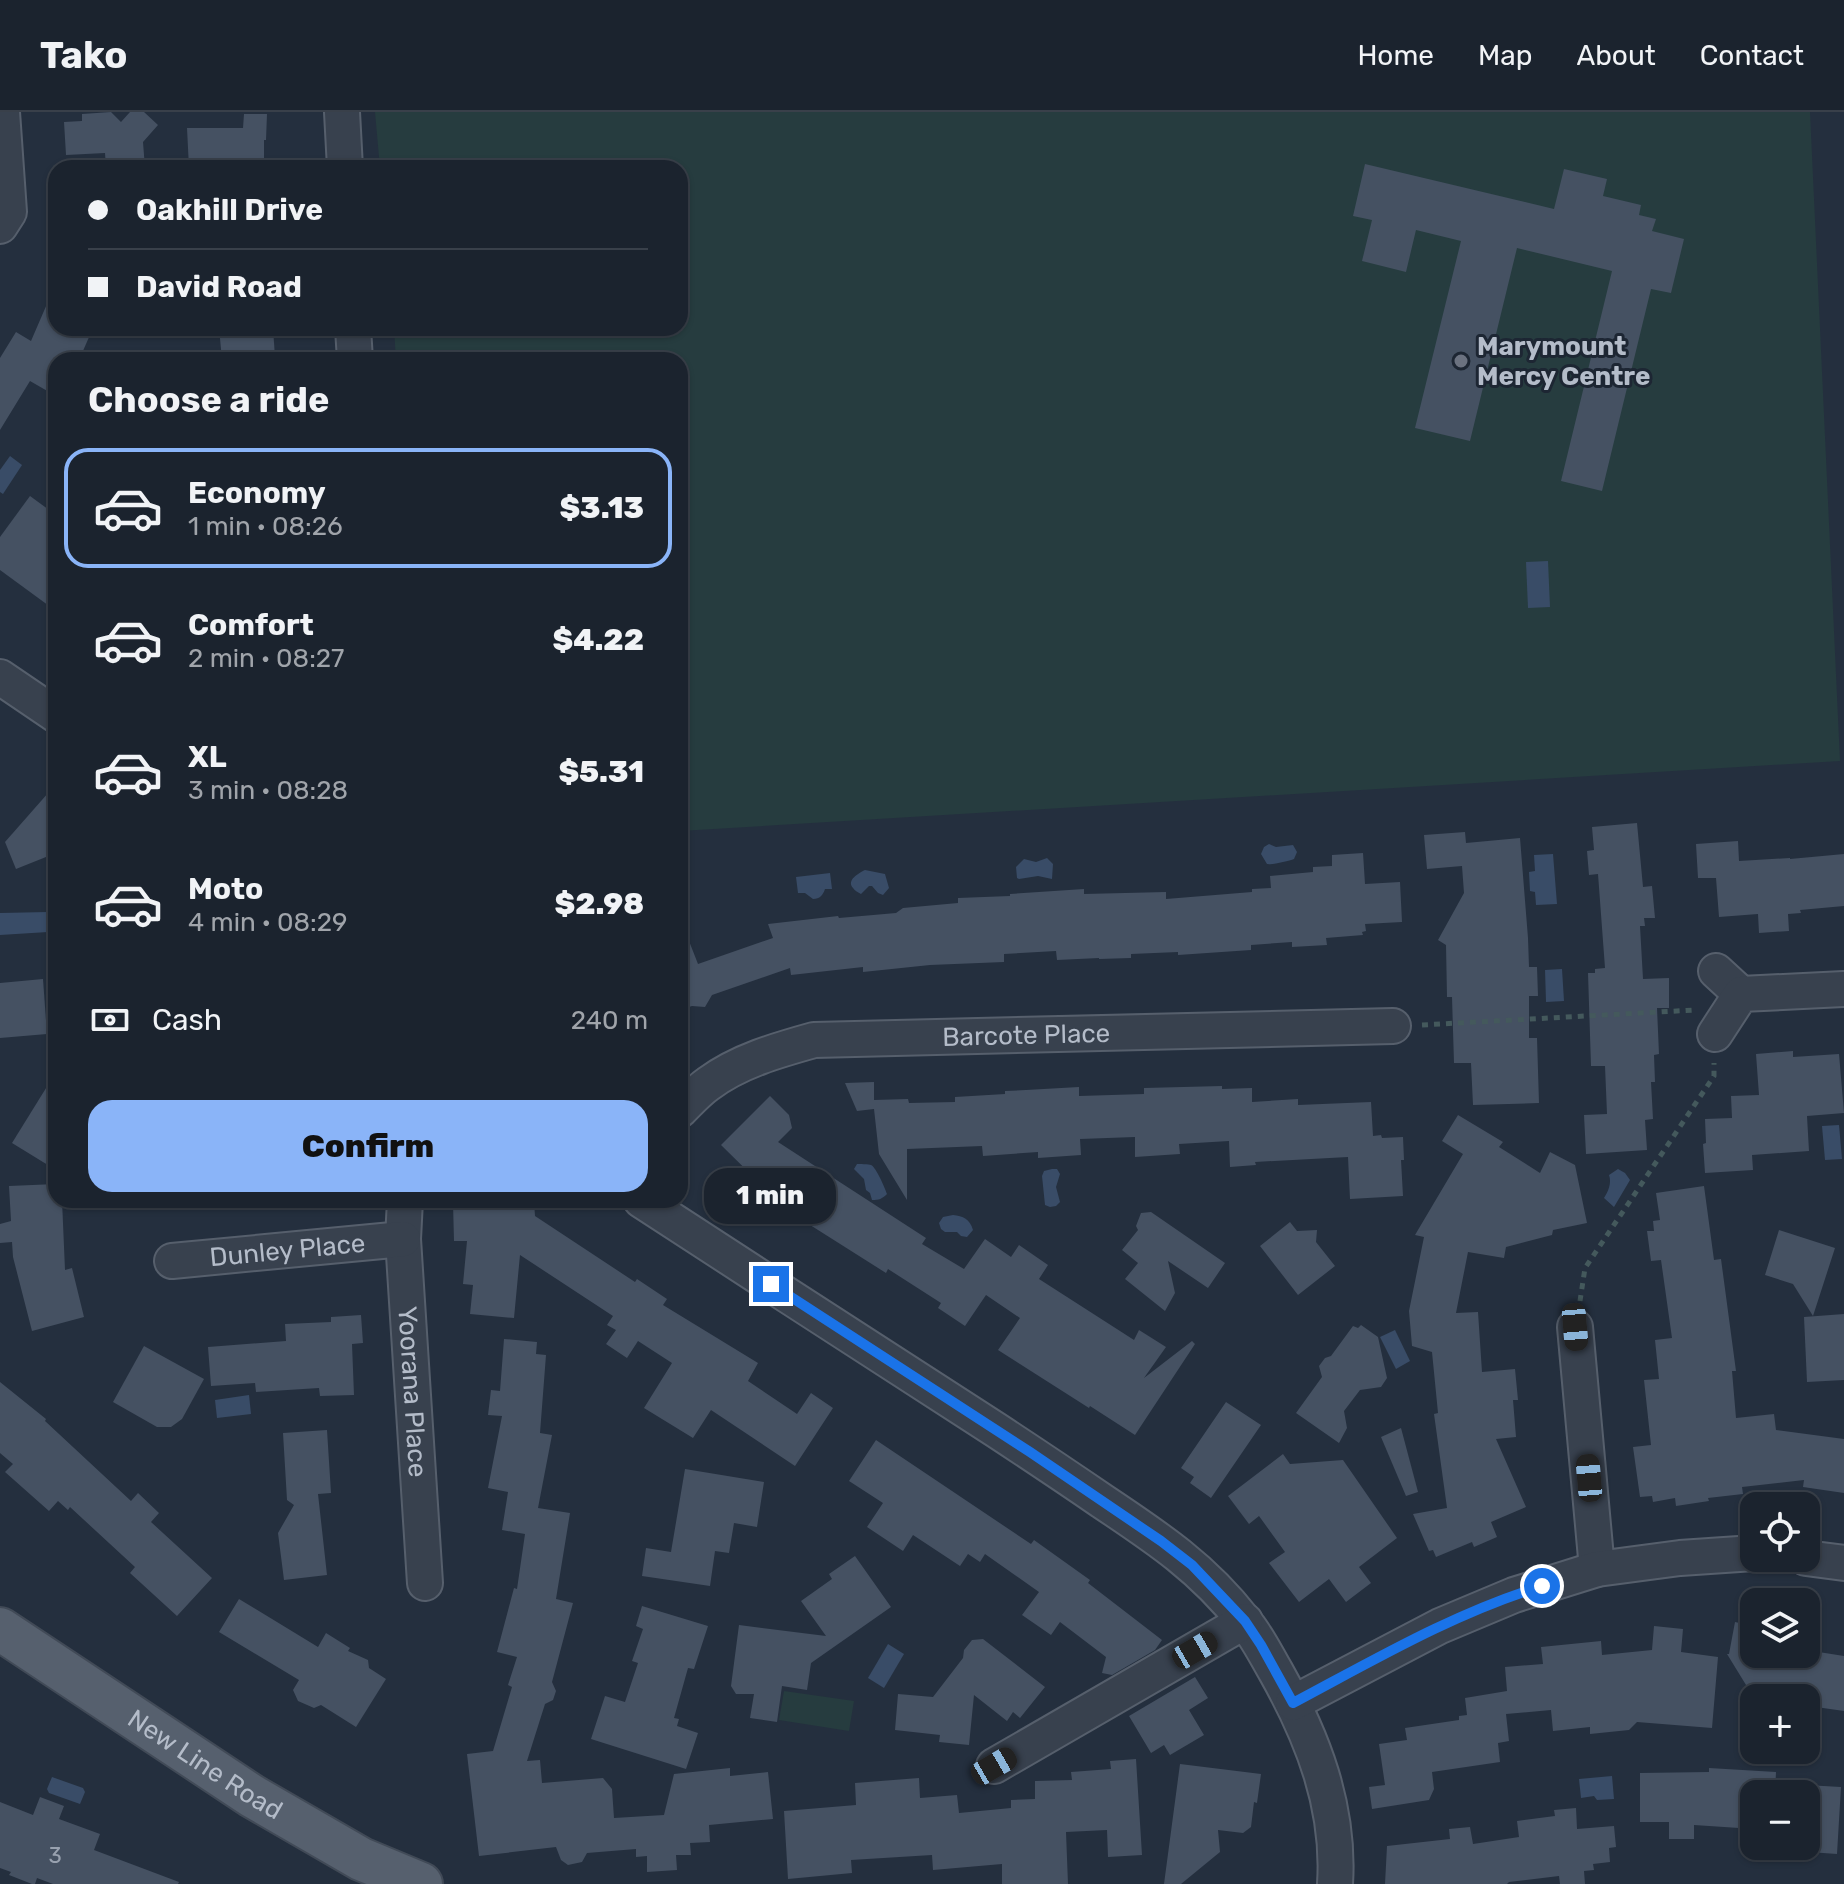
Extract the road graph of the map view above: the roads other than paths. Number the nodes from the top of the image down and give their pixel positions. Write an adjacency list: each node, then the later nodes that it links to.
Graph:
1 (2, 112): 4 (street)
2 (342, 112): 3 (street)
3 (345, 160)
4 (0, 226)
5 (0, 677): 6 (street)
6 (48, 710)
7 (1716, 971): 8 (street)
8 (1844, 989)
9 (1393, 1026): 10 (street, Barcote Place)
10 (688, 1103)
11 (405, 1208): 13 (street, Yoorana Place)
12 (653, 1208): 21 (street)
13 (403, 1239): 14 (street, Dunley Place); 20 (street, Yoorana Place)
14 (172, 1261)
15 (1575, 1327): 19 (street)
16 (1740, 1554): 19 (street)
17 (1820, 1560): 18 (street)
18 (1844, 1563)
19 (1597, 1569): 23 (street)
20 (425, 1583)
21 (1245, 1621): 23 (street); 24 (street)
22 (0, 1629): 25 (main road, New Line Road)
23 (1293, 1703): 26 (street)
24 (994, 1766)
25 (421, 1884)
26 (1335, 1884)

